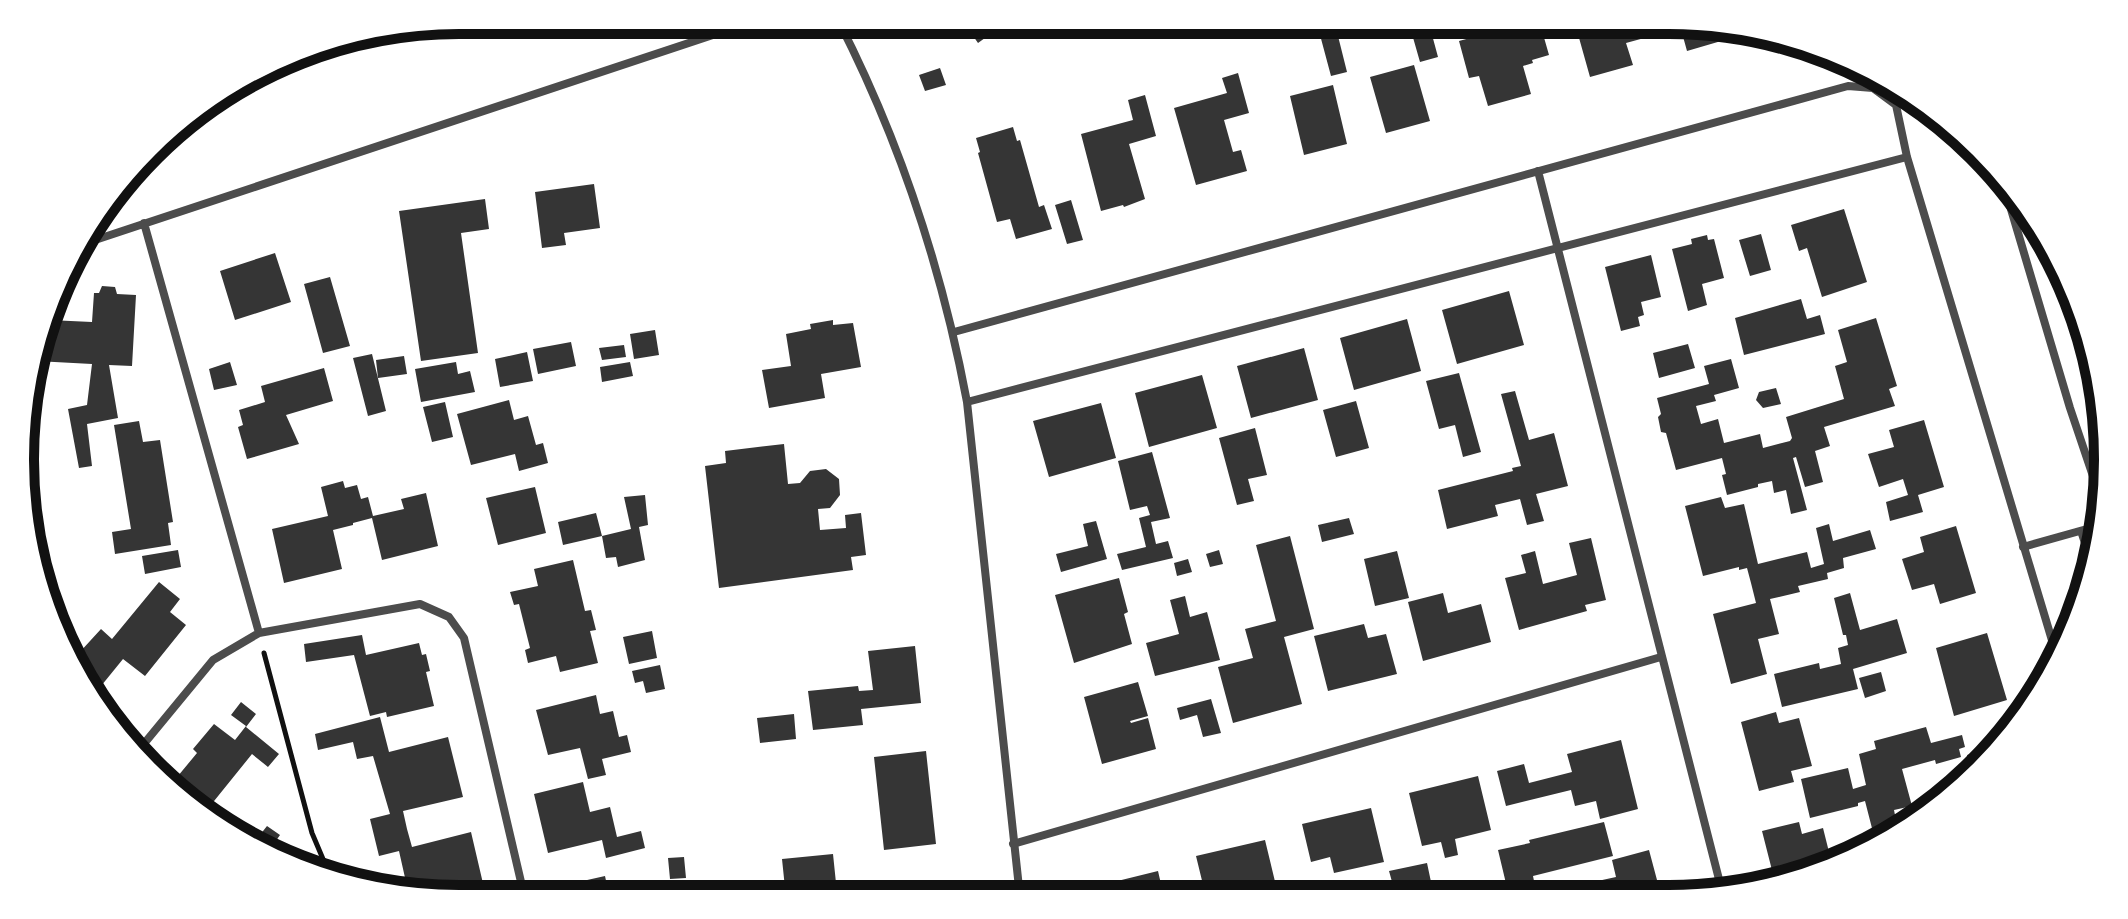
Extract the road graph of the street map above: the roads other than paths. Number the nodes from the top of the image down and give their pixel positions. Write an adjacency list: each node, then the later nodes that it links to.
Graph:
1 (716, 34): 8 (street)
2 (844, 34): 11 (street)
3 (1899, 102): 4 (street)
4 (1896, 105): 5 (street); 6 (street)
5 (1907, 157): 10 (street); 17 (street)
6 (1538, 171): 10 (street); 11 (street)
7 (2010, 206): 13 (street)
8 (144, 223): 9 (street); 18 (street)
9 (96, 240)
10 (1556, 247): 12 (street); 20 (street)
11 (954, 332): 12 (street)
12 (967, 402): 22 (street)
13 (2093, 477)
14 (2088, 529): 15 (street)
15 (2081, 531): 16 (street); 17 (street)
16 (2086, 545)
17 (2023, 547): 19 (street)
18 (259, 633): 21 (street); 24 (street)
19 (2053, 643)
20 (1661, 657): 22 (street); 23 (street)
21 (144, 744)
22 (1013, 844): 25 (street)
23 (1719, 881)
24 (522, 885)
25 (1018, 885)

